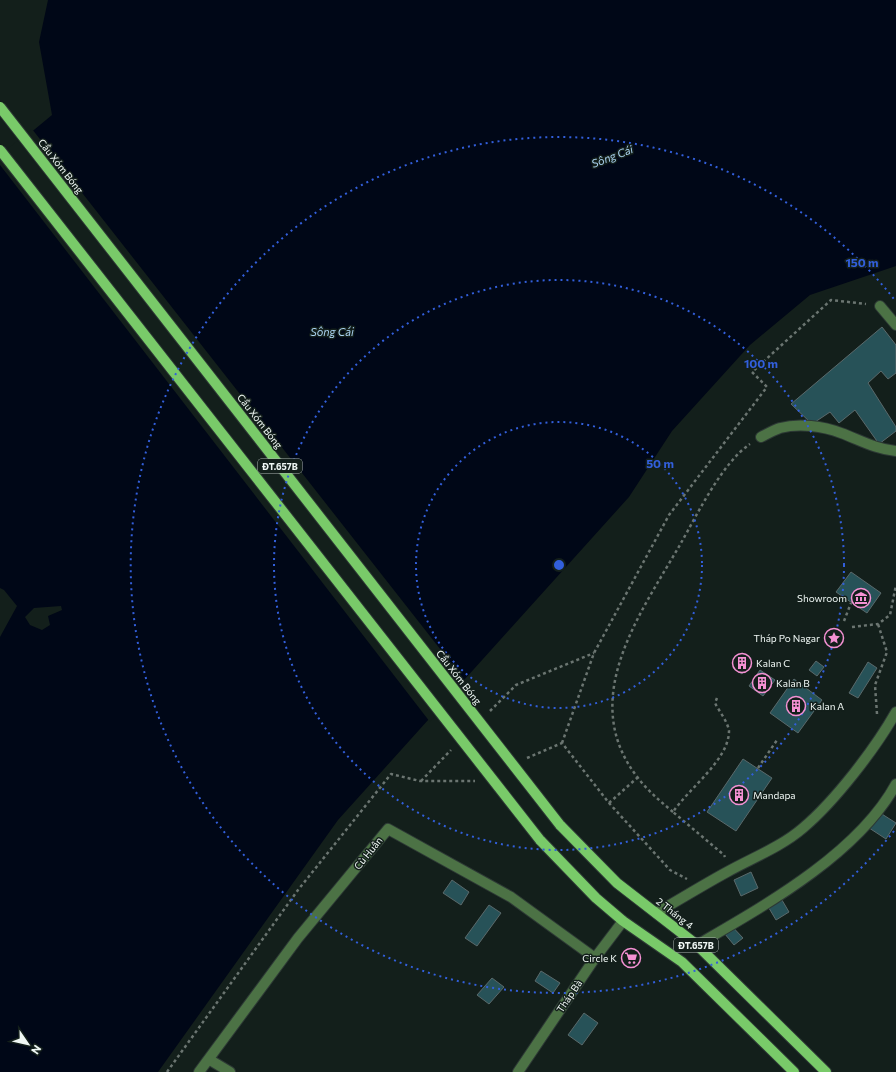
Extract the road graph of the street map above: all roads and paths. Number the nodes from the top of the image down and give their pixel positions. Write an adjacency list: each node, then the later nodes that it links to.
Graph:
1 (0, 107): 24 (main road, Cầu Xóm Bóng / ĐT.657B, bridge)
2 (0, 150): 28 (main road, ĐT.657B, bridge)
3 (880, 306): 4 (street); 12 (path)
4 (896, 325)
5 (761, 437): 6 (street); 21 (path)
6 (896, 451)
7 (896, 585): 10 (path)
8 (851, 603): 9 (path)
9 (844, 621)
10 (878, 624): 11 (path); 16 (path)
11 (852, 627)
12 (594, 653): 15 (path); 18 (path)
13 (717, 698): 23 (path)
14 (896, 712): 16 (street)
15 (488, 714)
16 (879, 739): 26 (street)
17 (777, 740): 20 (path)
18 (562, 743)
19 (454, 747): 32 (path)
20 (758, 768)
21 (637, 778): 23 (path); 26 (path)
22 (896, 784): 29 (street)
23 (673, 812): 25 (path)
24 (560, 825): 27 (main road, 2 Tháng 4 / ĐT.657B)
25 (726, 862)
26 (702, 887): 27 (street)
27 (656, 913): 29 (main road, 2 Tháng 4 / ĐT.657B)
28 (623, 921): 30 (street, Tháp Bà); 36 (main road, ĐT.657B)
29 (697, 945): 37 (main road, 2 Tháng 4 / ĐT.657B)
30 (594, 958): 31 (street, Cù Huân); 35 (street, Tháp Bà)
31 (210, 1060): 33 (street, Cù Huân); 34 (street)
32 (167, 1072)
33 (199, 1072)
34 (230, 1072)
35 (518, 1072)
36 (794, 1072)
37 (826, 1072)

